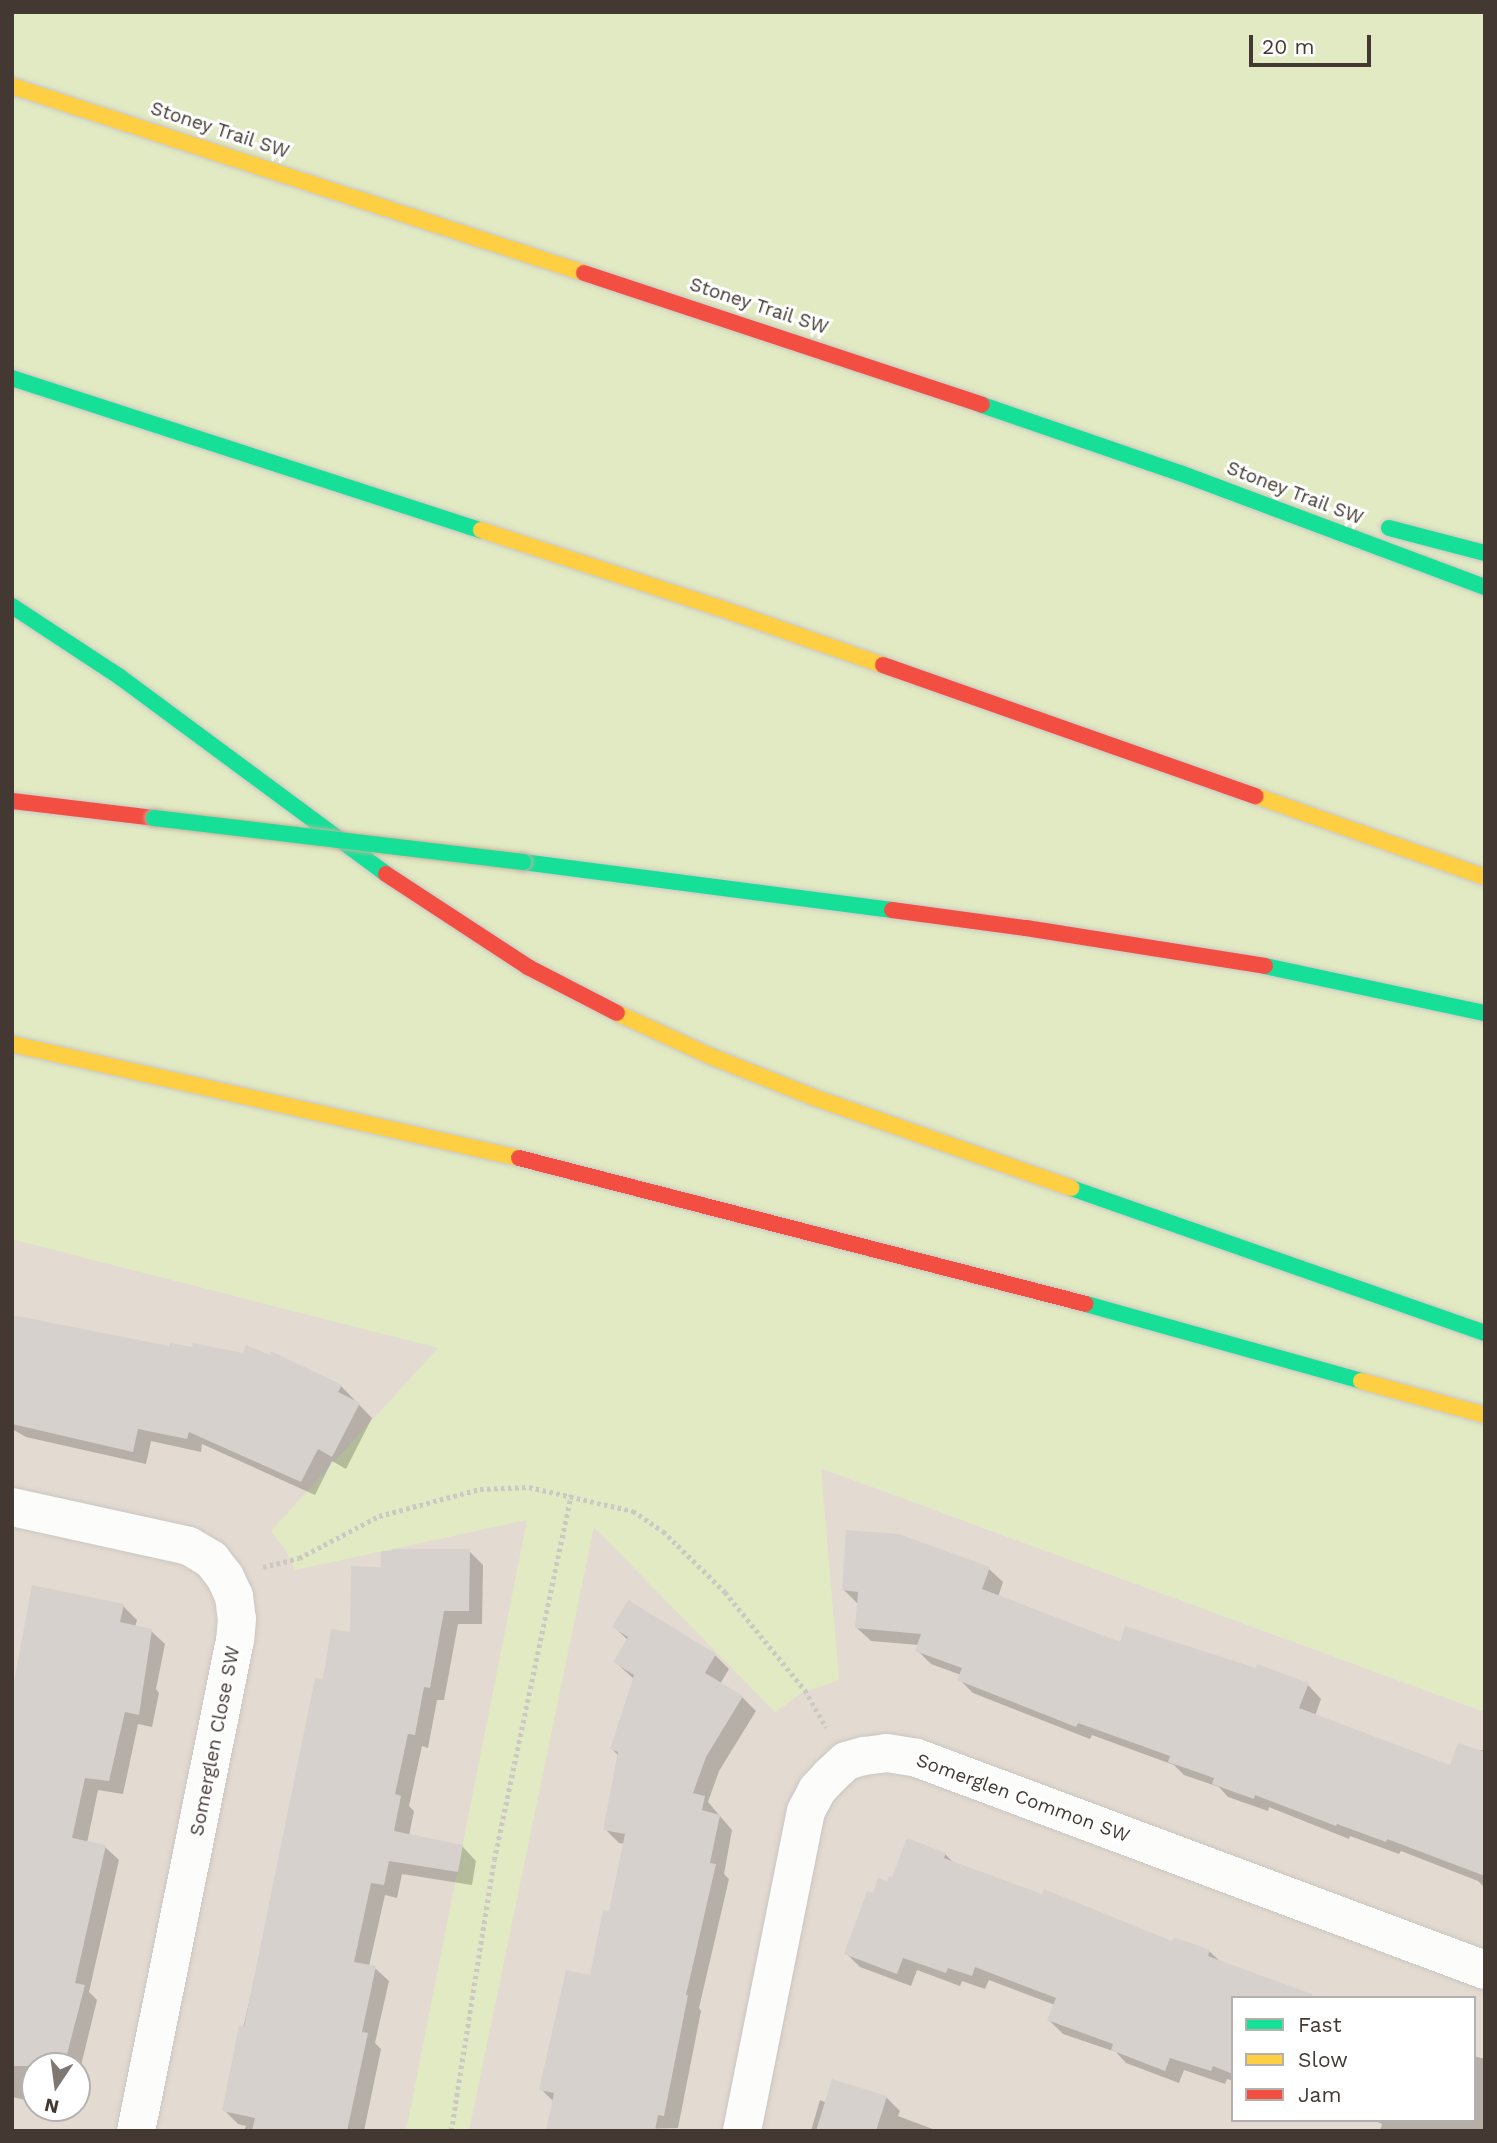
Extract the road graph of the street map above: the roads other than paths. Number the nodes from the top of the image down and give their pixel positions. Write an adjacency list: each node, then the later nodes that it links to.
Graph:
1 (12, 86): 3 (main road, Stoney Trail SW)
2 (12, 378): 10 (main road)
3 (1180, 472): 4 (main road); 7 (main road, Stoney Trail SW)
4 (1339, 515)
5 (1379, 525): 6 (main road)
6 (1485, 553)
7 (1485, 587)
8 (12, 606): 13 (main road)
9 (12, 801): 11 (main road, bridge)
10 (1485, 877)
11 (1485, 1013)
12 (12, 1044): 14 (main road)
13 (1485, 1333)
14 (1485, 1415)
15 (12, 1507): 17 (street, Somerglen Close SW)
16 (1485, 1970): 18 (street, Somerglen Common SW)
17 (136, 2131)
18 (742, 2131)

